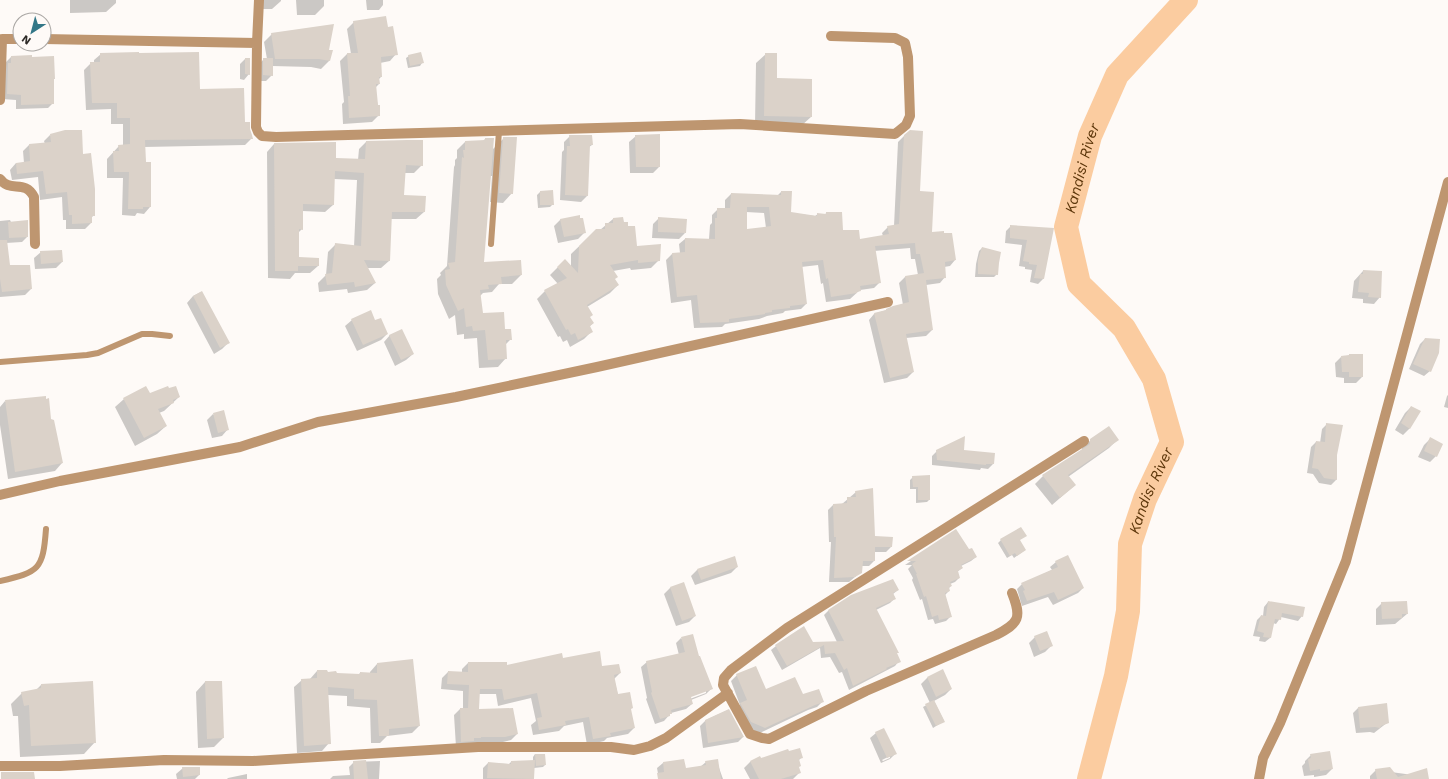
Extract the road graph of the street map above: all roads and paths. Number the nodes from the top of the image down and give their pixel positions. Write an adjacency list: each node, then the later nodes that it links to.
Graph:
1 (259, 0): 6 (street)
2 (831, 36): 9 (street)
3 (2, 39): 4 (street); 7 (street); 8 (street)
4 (12, 39)
5 (52, 39): 6 (street)
6 (257, 43): 9 (street)
7 (0, 53)
8 (0, 100)
9 (499, 131): 13 (lane)
10 (0, 180): 12 (street)
11 (1448, 182): 24 (street)
12 (35, 244)
13 (491, 244)
14 (888, 302): 18 (street)
15 (170, 336): 16 (lane)
16 (0, 362)
17 (1084, 441): 22 (street)
18 (0, 495)
19 (46, 529): 20 (lane)
20 (0, 581)
21 (1012, 593): 22 (street)
22 (728, 693): 23 (street)
23 (0, 766)
24 (1259, 779)

